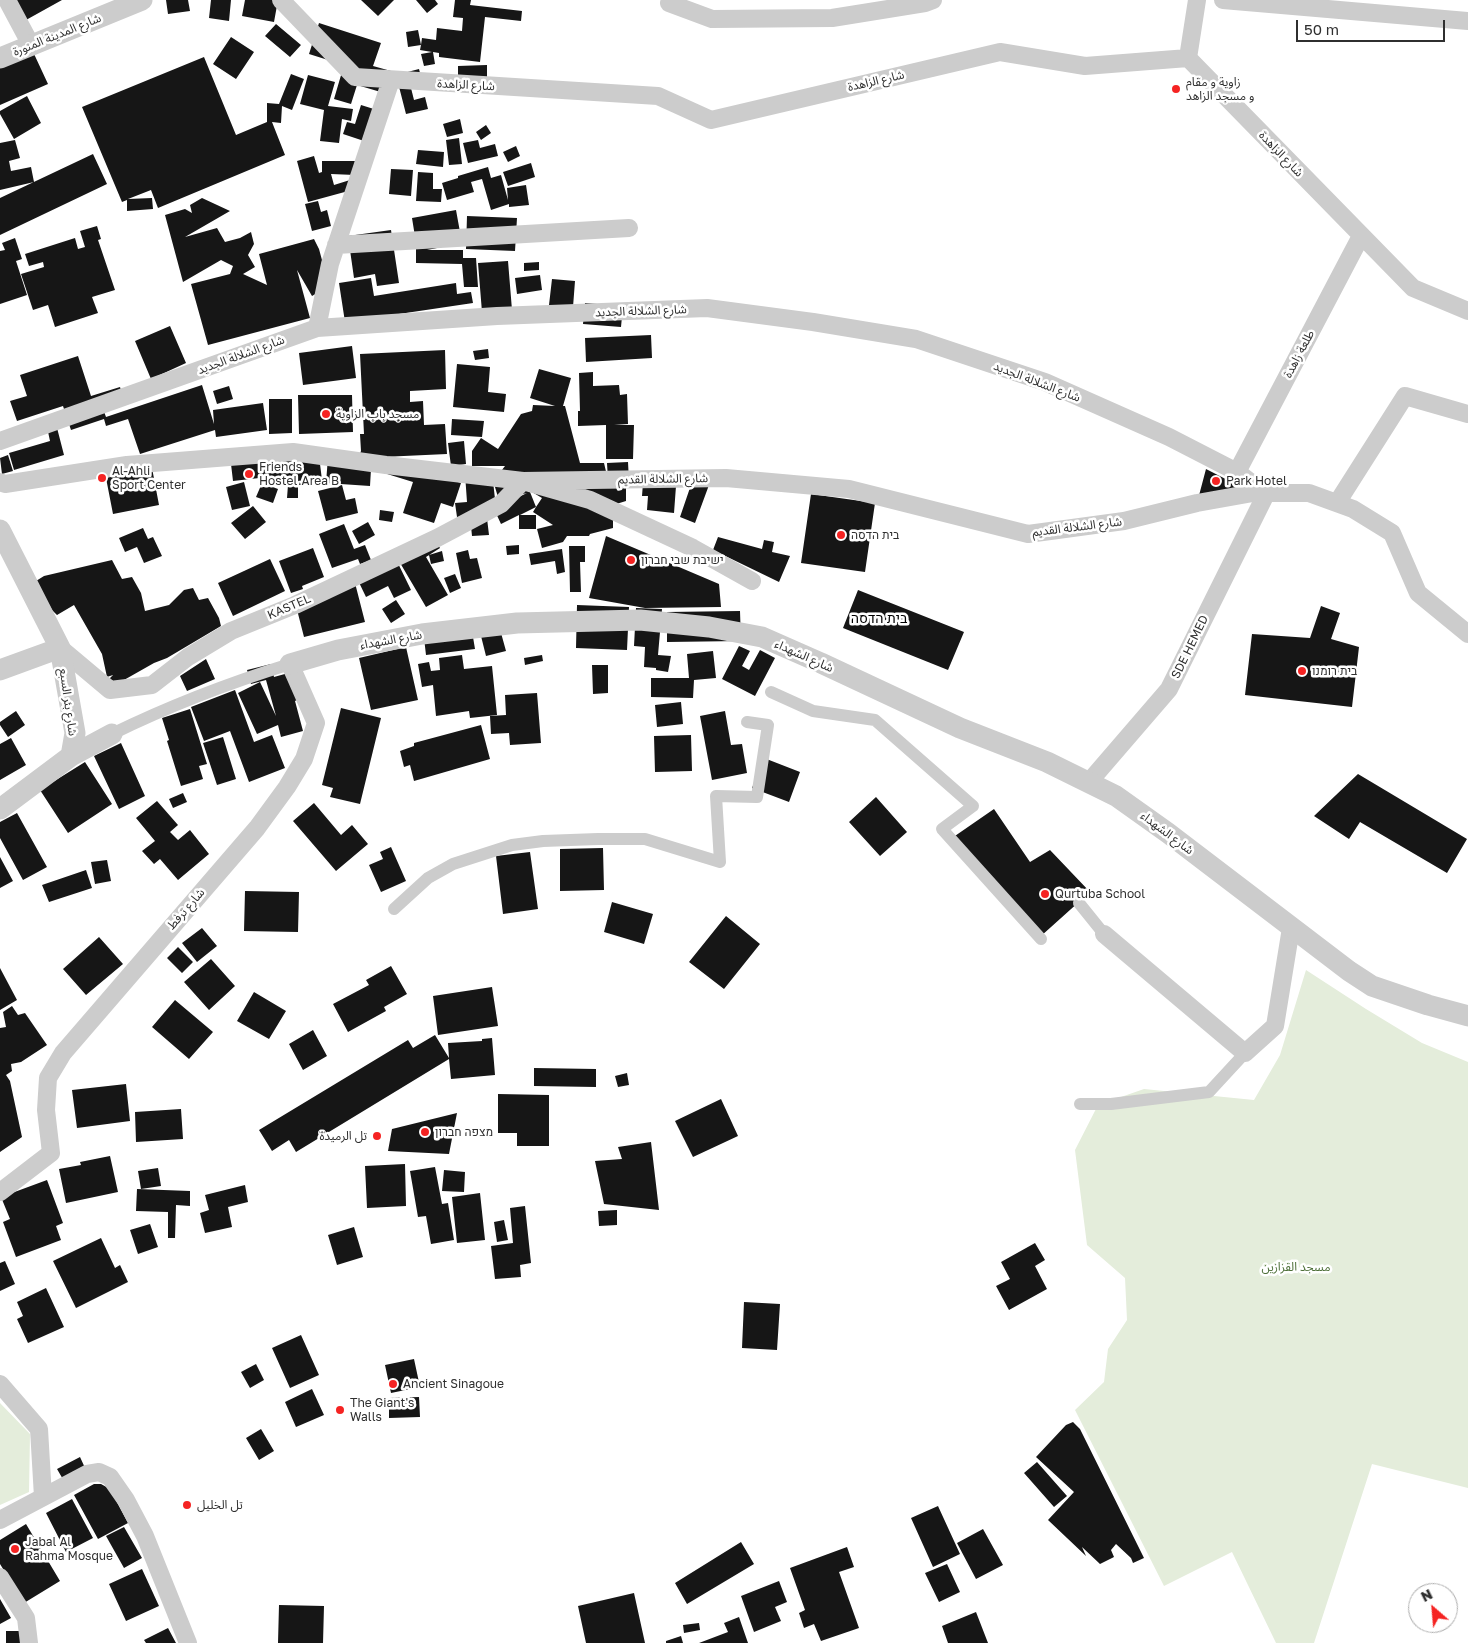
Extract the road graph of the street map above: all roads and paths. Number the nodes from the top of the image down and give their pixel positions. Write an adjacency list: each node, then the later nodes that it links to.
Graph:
1 (8, 0): 9 (street)
2 (142, 0): 9 (street, شارع المدينة المنورة)
3 (281, 0): 12 (street, شارع الزاهدة)
4 (933, 0): 7 (street)
5 (1197, 0): 11 (street)
6 (1223, 0): 8 (street)
7 (669, 3)
8 (1468, 21)
9 (31, 45): 10 (street, شارع المدينة المنورة)
10 (0, 58)
11 (1188, 58): 12 (street, شارع الزاهدة); 14 (street, شارع الزاهدة)
12 (391, 80): 15 (street)
13 (629, 228): 15 (street)
14 (1361, 236): 16 (street, شارع الزاهدة); 20 (street, طلعة زاهدة)
15 (336, 245): 17 (street)
16 (1468, 311)
17 (317, 328): 19 (street, شارع الشلالة الجديد); 20 (street, شارع الشلالة الجديد)
18 (1468, 414): 24 (street)
19 (0, 441)
20 (1236, 472): 23 (street, شارع الشلالة الجديد)
21 (0, 482): 22 (street, شارع الشلالة القديم)
22 (523, 482): 23 (street, شارع الشلالة القديم); 26 (street); 28 (street, KASTEL)
23 (1266, 494): 24 (street, شارع الشلالة القديم); 35 (street, SDE HEMED)
24 (1337, 503): 27 (street, شارع الشلالة القديم)
25 (0, 530): 28 (street)
26 (752, 581)
27 (1468, 634)
28 (60, 648): 30 (street); 34 (street, شارع بئر السبع)
29 (290, 664): 33 (street, شارع الشهداء); 35 (street, شارع الشهداء); 45 (street, شارع ترفط)
30 (0, 670)
31 (771, 692): 41 (street)
32 (747, 722): 38 (street)
33 (112, 734): 34 (street, شارع الشهداء)
34 (71, 756): 36 (street)
35 (1088, 783): 39 (street, شارع الشهداء)
36 (0, 809)
37 (1079, 903): 40 (street)
38 (394, 909)
39 (1291, 928): 42 (street, شارع الشهداء); 43 (street)
40 (1104, 934): 43 (street)
41 (1041, 939)
42 (1468, 1016)
43 (1245, 1053): 44 (street)
44 (1080, 1104)
45 (0, 1192)
46 (0, 1384): 47 (street)
47 (43, 1497): 48 (street); 51 (street)
48 (0, 1520)
49 (0, 1576): 50 (street)
50 (29, 1643)
51 (188, 1643)

